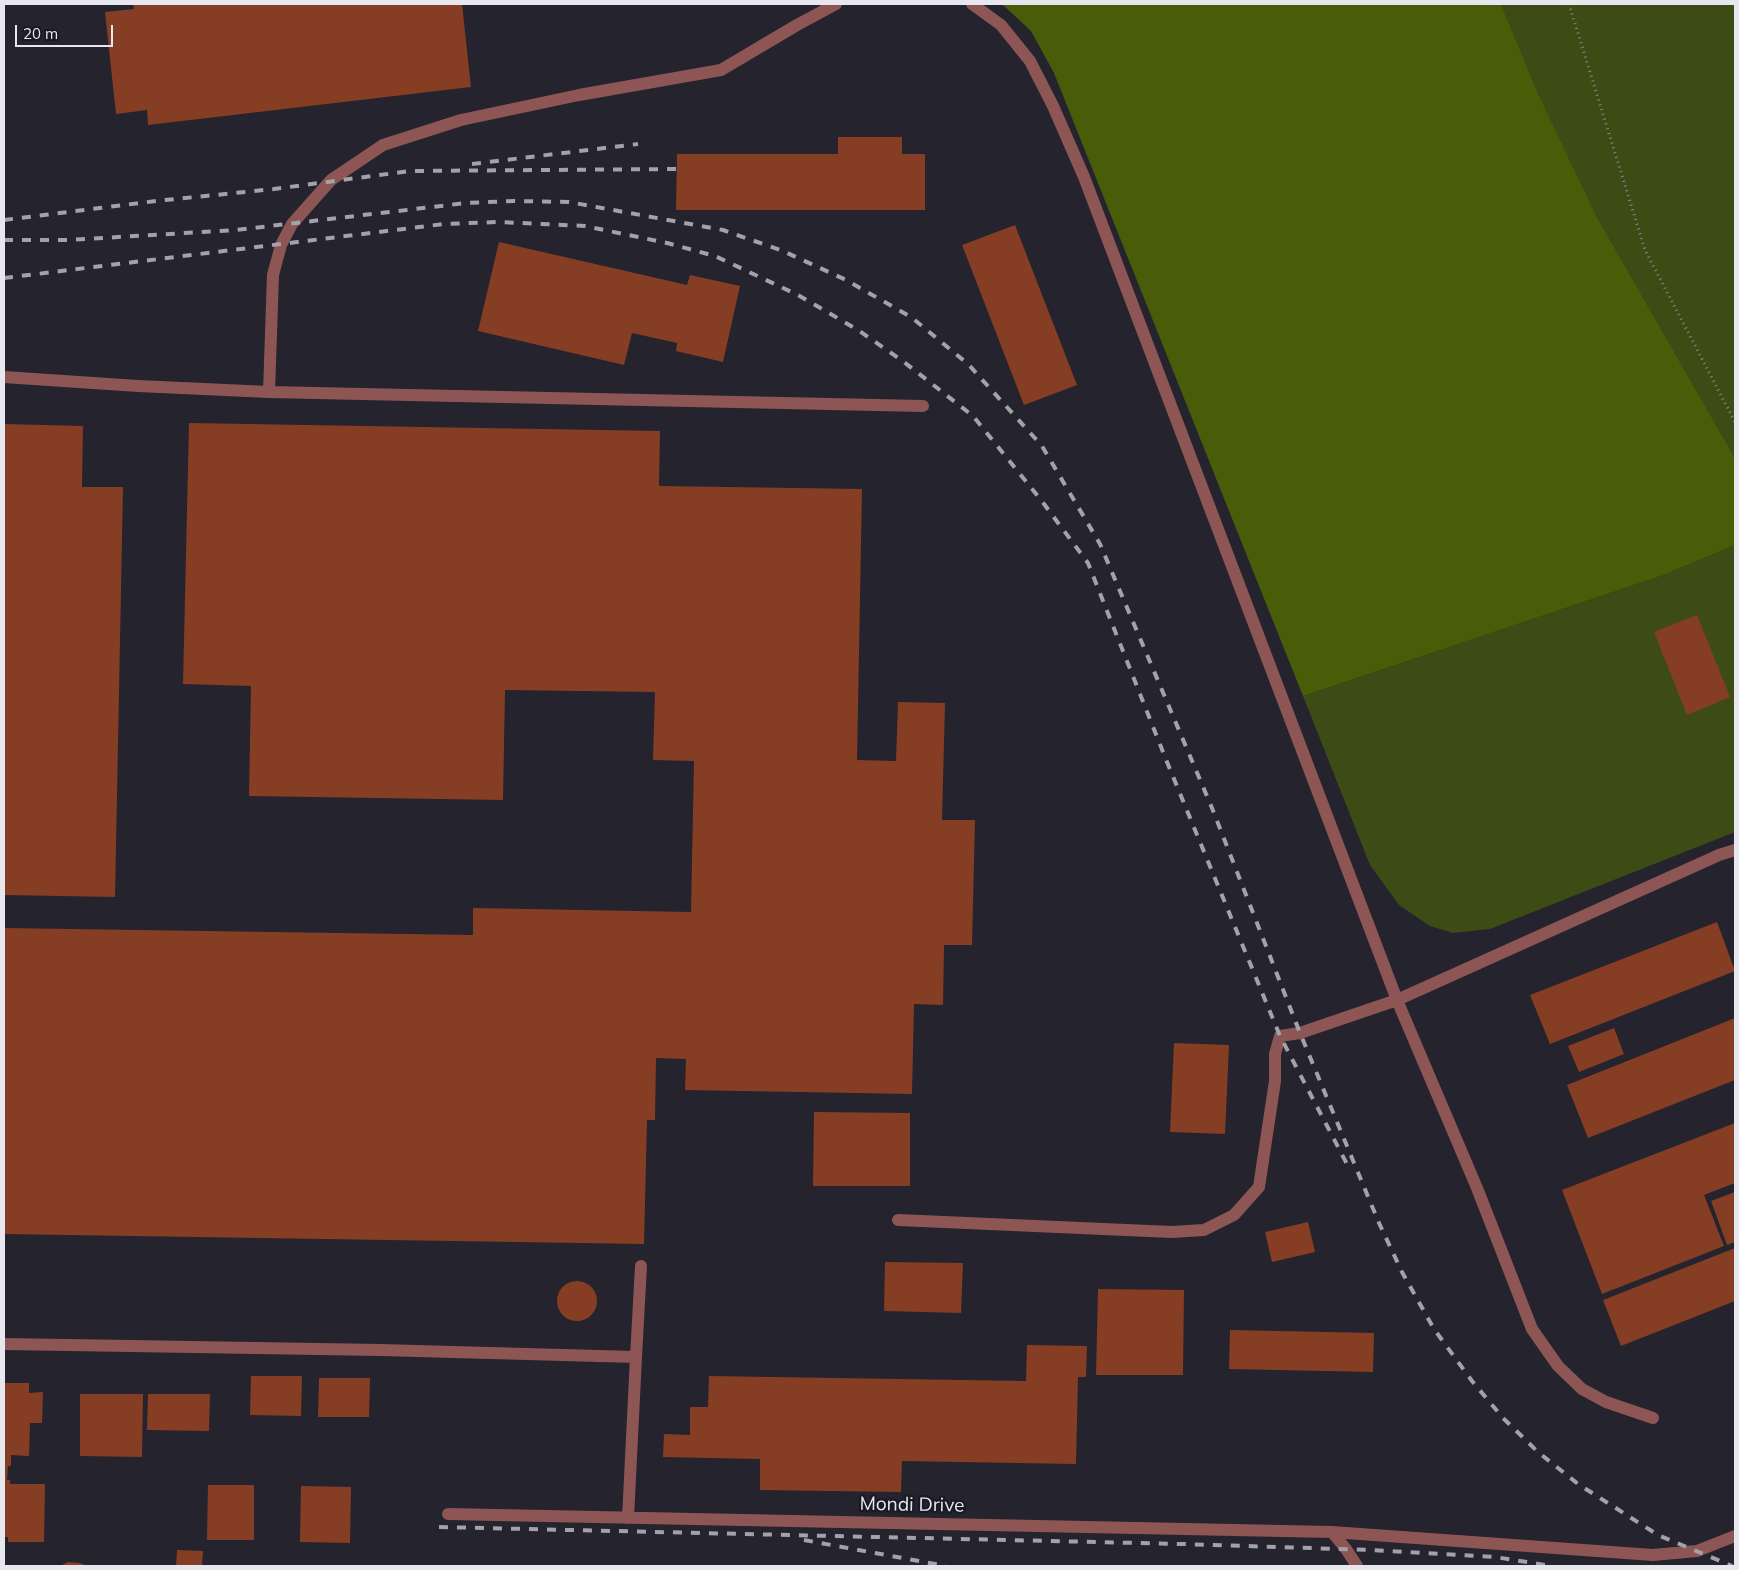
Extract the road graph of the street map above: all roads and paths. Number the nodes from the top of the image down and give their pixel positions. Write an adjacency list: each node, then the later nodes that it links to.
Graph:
1 (836, 4): 5 (lane)
2 (972, 4): 9 (lane)
3 (1568, 4): 7 (path)
4 (4, 376): 5 (lane)
5 (268, 392): 6 (lane)
6 (923, 406)
7 (1735, 422)
8 (1735, 850): 9 (lane)
9 (1397, 1000): 10 (lane); 14 (lane)
10 (898, 1220)
11 (641, 1266): 13 (lane)
12 (4, 1344): 13 (lane)
13 (636, 1357): 16 (lane)
14 (1654, 1418)
15 (448, 1514): 16 (lane, Mondi Drive)
16 (628, 1518): 17 (lane, Mondi Drive)
17 (1332, 1532): 19 (lane, Mondi Drive); 20 (lane)
18 (1735, 1536): 19 (lane, Mondi Drive)
19 (1667, 1560)
20 (1357, 1566)

